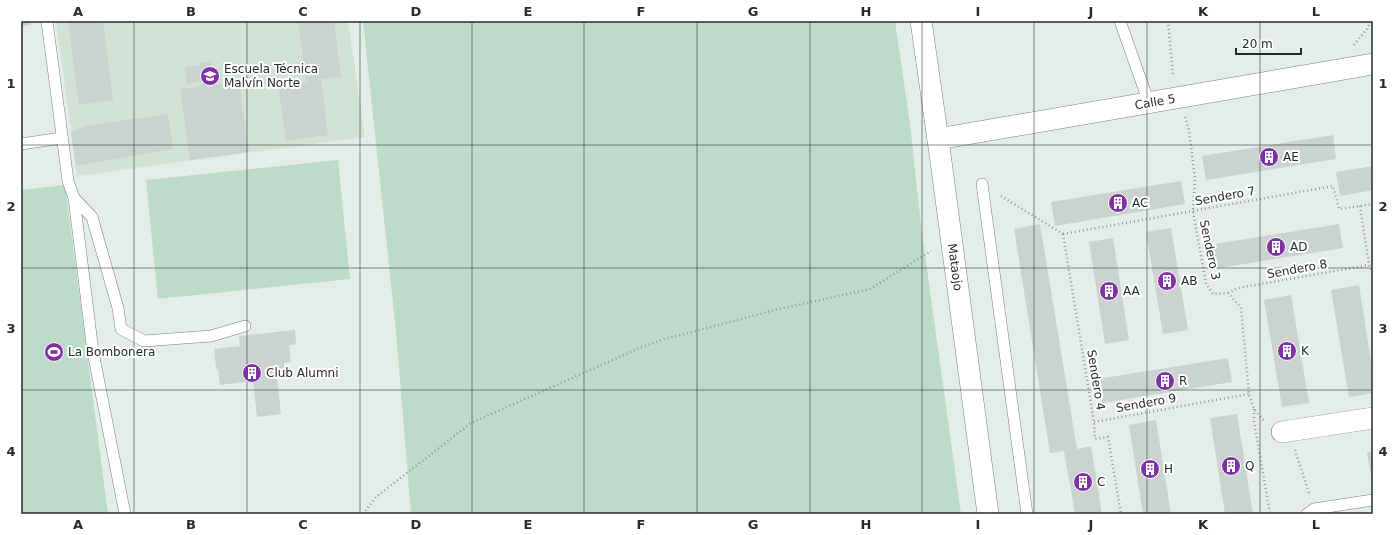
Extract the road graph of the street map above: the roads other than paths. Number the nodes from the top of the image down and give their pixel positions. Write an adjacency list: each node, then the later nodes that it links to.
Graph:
1 (47, 21): 6 (lane)
2 (921, 21): 7 (street, Mataojo)
3 (1120, 21): 5 (lane)
4 (1373, 64): 5 (street, Calle 5)
5 (1149, 103): 7 (street, Calle 5)
6 (62, 138): 8 (lane); 10 (lane)
7 (938, 139): 17 (street, Mataojo)
8 (21, 144)
9 (982, 184): 18 (lane)
10 (74, 198): 11 (lane); 16 (lane)
11 (245, 326)
12 (1373, 418): 13 (street)
13 (1282, 432)
14 (1373, 500): 15 (lane)
15 (1311, 511)
16 (125, 514)
17 (988, 514)
18 (1027, 514)

